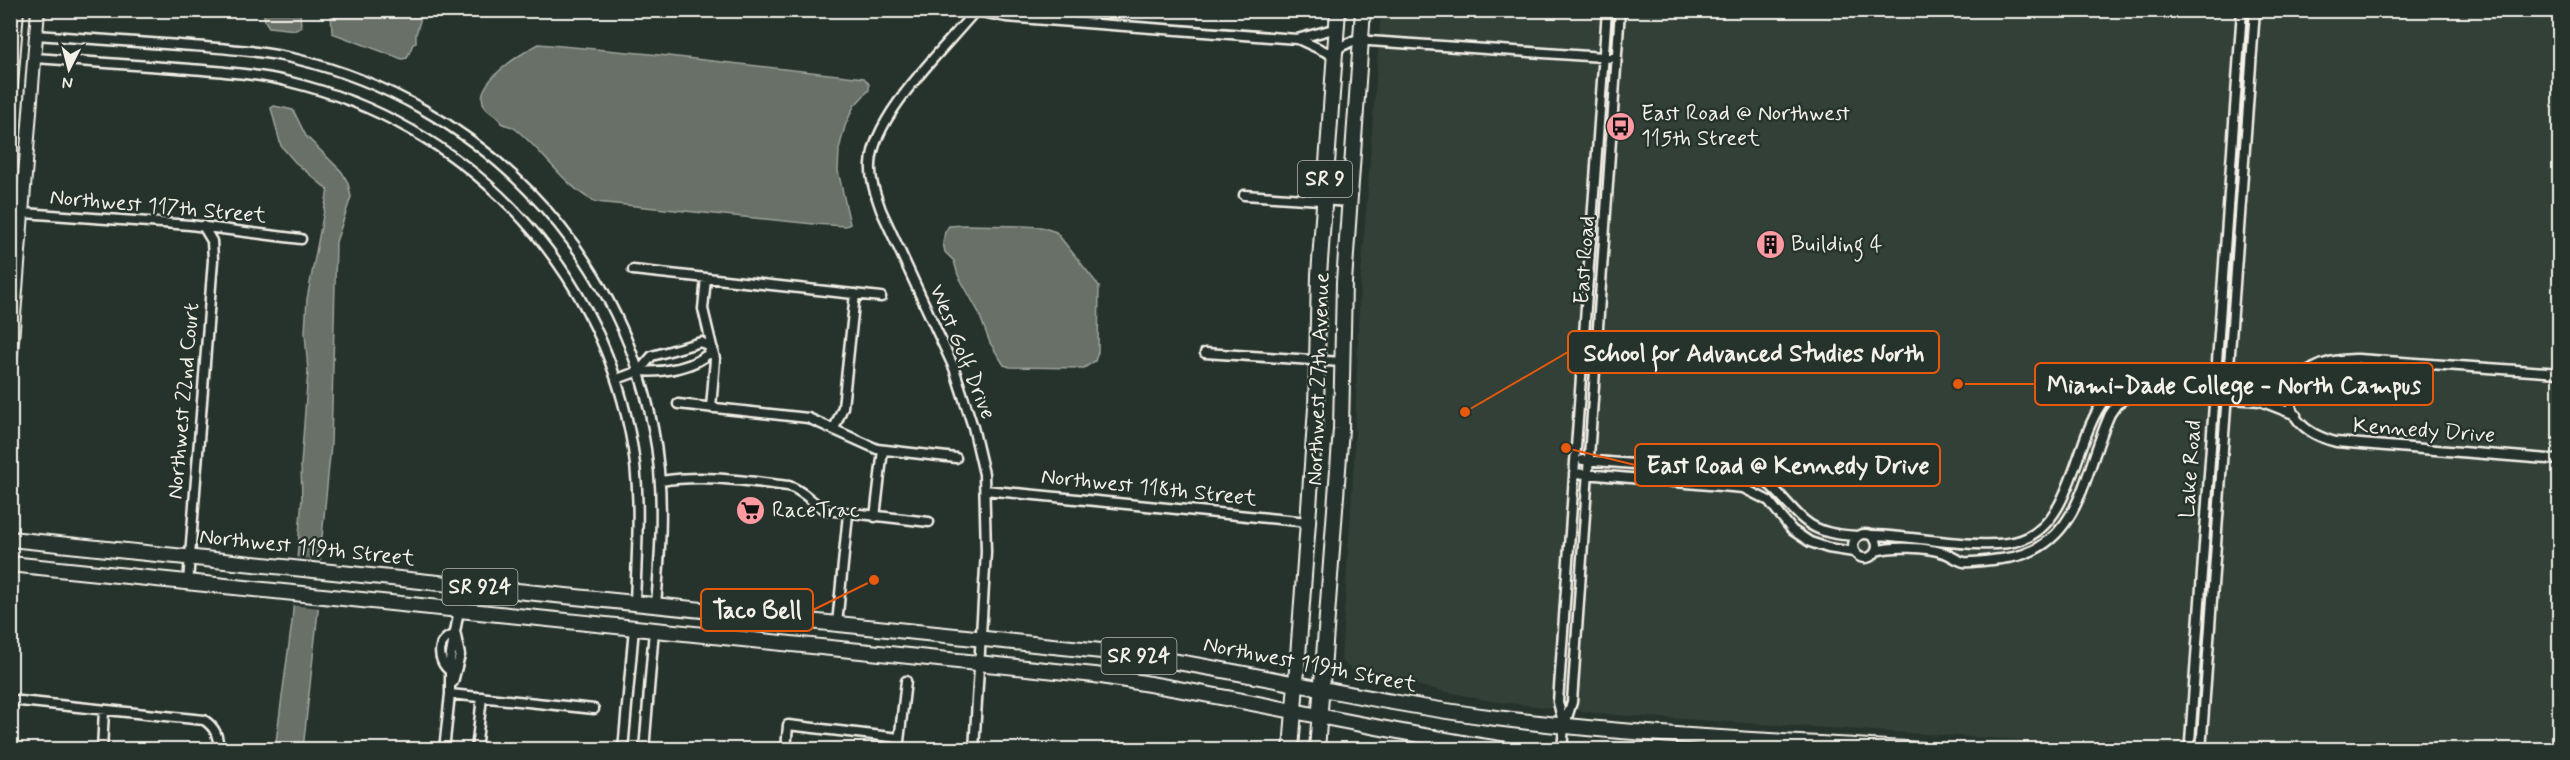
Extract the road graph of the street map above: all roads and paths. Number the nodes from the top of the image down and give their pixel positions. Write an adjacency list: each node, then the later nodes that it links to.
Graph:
1 (17, 10): 18 (main road)
2 (38, 10): 11 (main road)
3 (1338, 10): 10 (main road, Northwest 27th Avenue / SR 9)
4 (1363, 10): 13 (main road, Northwest 27th Avenue / SR 9)
5 (1607, 10): 15 (street, East Road)
6 (1620, 10): 17 (street, East Road)
7 (2242, 10): 40 (street, Lake Road)
8 (2255, 10): 41 (street, Lake Road)
9 (976, 11): 12 (street); 56 (street, West Golf Drive)
10 (1337, 28): 12 (street); 14 (main road, Northwest 27th Avenue / SR 9)
11 (36, 34): 16 (main road); 36 (street)
12 (1297, 39): 14 (street)
13 (1361, 40): 14 (street); 15 (street); 21 (main road, Northwest 27th Avenue / SR 9)
14 (1335, 56): 20 (main road, Northwest 27th Avenue / SR 9)
15 (1604, 57): 17 (street); 50 (street, East Road)
16 (35, 58): 22 (main road); 39 (street)
17 (1617, 58): 51 (street, East Road)
18 (10, 98)
19 (1244, 195): 20 (street)
20 (1324, 200): 21 (street); 32 (main road, Northwest 27th Avenue / SR 9)
21 (1350, 202): 34 (main road, Northwest 27th Avenue / SR 9)
22 (16, 212): 23 (street, Northwest 117th Street); 35 (main road)
23 (203, 226): 24 (street, Northwest 117th Street); 67 (street, Northwest 22nd Court)
24 (301, 239)
25 (633, 270): 26 (street)
26 (706, 278): 27 (street); 30 (street)
27 (855, 294): 28 (street); 47 (street)
28 (881, 297)
29 (689, 345): 30 (street); 33 (street); 36 (street)
30 (713, 349): 33 (street); 45 (street)
31 (1205, 353): 32 (street)
32 (1317, 360): 34 (street); 60 (main road, Northwest 27th Avenue / SR 9)
33 (694, 362): 36 (street)
34 (1342, 362): 82 (main road, Northwest 27th Avenue / SR 9)
35 (10, 366)
36 (639, 371): 39 (street); 55 (street)
37 (2559, 373): 38 (street)
38 (2298, 379): 41 (street); 46 (street)
39 (617, 380): 71 (street)
40 (2215, 384): 41 (street); 42 (street, Lake Road); 64 (street)
41 (2229, 385): 43 (street, Lake Road)
42 (2214, 398): 43 (street, Kennedy Drive); 68 (street, Kennedy Drive); 106 (street, Lake Road)
43 (2228, 399): 46 (street, Kennedy Drive); 107 (street, Lake Road)
44 (678, 404): 45 (street)
45 (711, 408): 47 (street)
46 (2296, 416): 52 (street, Kennedy Drive)
47 (834, 429): 48 (street)
48 (883, 450): 49 (street); 58 (street)
49 (956, 458)
50 (1575, 459): 51 (street); 53 (street, East Road)
51 (1588, 460): 54 (street, East Road); 62 (street)
52 (2559, 460)
53 (1574, 473): 54 (street, Kennedy Drive); 90 (street, East Road)
54 (1587, 474): 66 (street, Kennedy Drive); 90 (street, East Road)
55 (661, 481): 57 (street); 72 (street)
56 (985, 490): 60 (street, Northwest 118th Street); 78 (street, West Golf Drive)
57 (848, 514): 58 (street); 74 (street)
58 (875, 517): 59 (street)
59 (929, 522)
60 (1308, 522): 81 (main road, Northwest 27th Avenue / SR 9)
61 (1871, 535): 62 (street); 64 (street); 65 (street)
62 (1857, 536): 66 (street)
63 (10, 539): 67 (main road, Northwest 119th Street / SR 924)
64 (1988, 543): 68 (street)
65 (1876, 551): 66 (street, Kennedy Drive); 68 (street, Kennedy Drive)
66 (1854, 552)
67 (189, 556): 70 (street, Northwest 22nd Court); 71 (main road, Northwest 119th Street / SR 924)
68 (1988, 560)
69 (10, 564): 70 (main road, Northwest 119th Street / SR 924)
70 (188, 582): 73 (main road, Northwest 119th Street / SR 924)
71 (634, 603): 72 (main road, Northwest 119th Street / SR 924); 75 (main road)
72 (656, 605): 74 (main road, Northwest 119th Street / SR 924); 76 (main road)
73 (459, 610): 75 (main road, Northwest 119th Street / SR 924); 77 (street)
74 (837, 624): 78 (main road, Northwest 119th Street / SR 924)
75 (634, 628): 76 (main road, Northwest 119th Street / SR 924); 96 (street)
76 (654, 630): 79 (main road, Northwest 119th Street / SR 924); 97 (street)
77 (456, 635): 83 (street); 83 (street)
78 (980, 638): 79 (street, West Golf Drive); 81 (main road, Northwest 119th Street / SR 924)
79 (979, 663): 88 (main road, Northwest 119th Street / SR 924); 100 (street, West Golf Drive)
80 (906, 681): 91 (street)
81 (1297, 683): 82 (main road, Northwest 119th Street / SR 924); 88 (main road, Northwest 27th Avenue / SR 9)
82 (1321, 688): 89 (main road, Northwest 27th Avenue / SR 9); 90 (main road, Northwest 119th Street / SR 924)
83 (450, 694): 84 (street); 94 (street)
84 (482, 697): 86 (street); 95 (street)
85 (10, 700): 87 (street)
86 (594, 709)
87 (104, 710): 92 (street); 93 (street)
88 (1294, 711): 89 (main road, Northwest 119th Street / SR 924); 101 (main road, Northwest 27th Avenue / SR 9)
89 (1319, 716): 102 (main road, Northwest 27th Avenue / SR 9); 103 (main road, Northwest 119th Street / SR 924)
90 (1564, 727): 104 (street, East Road); 105 (main road, Northwest 119th Street / SR 924)
91 (899, 738): 98 (street); 99 (street)
92 (102, 750)
93 (219, 750)
94 (444, 750)
95 (476, 750)
96 (623, 750)
97 (644, 750)
98 (786, 750)
99 (898, 750)
100 (974, 750)
101 (1291, 750)
102 (1317, 750)
103 (1507, 750)
104 (1562, 750)
105 (1922, 750)
106 (2192, 750)
107 (2201, 750)

